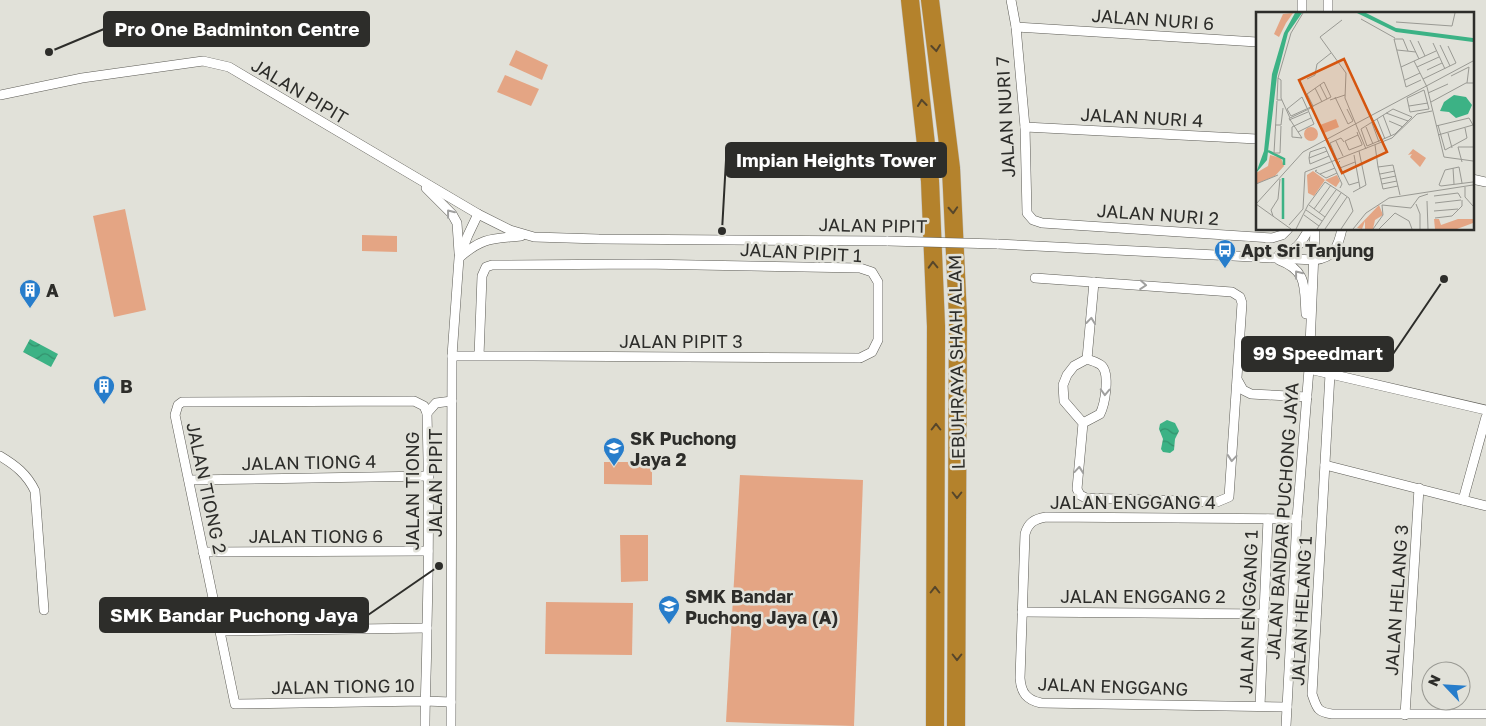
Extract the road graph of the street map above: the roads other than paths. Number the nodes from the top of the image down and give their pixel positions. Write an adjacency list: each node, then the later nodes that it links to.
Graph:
1 (910, 0): 63 (highway, LEBUHRAYA SHAH ALAM, one-way to 1)
2 (930, 0): 64 (highway, LEBUHRAYA SHAH ALAM, one-way to 64)
3 (1011, 0): 4 (street, JALAN NURI 7)
4 (1016, 27): 5 (street, JALAN NURI 6); 7 (street, JALAN NURI 7)
5 (1256, 42)
6 (0, 95): 9 (street, JALAN PIPIT)
7 (1025, 128): 8 (street, JALAN NURI 4); 11 (street, JALAN NURI 7)
8 (1256, 139)
9 (418, 179): 10 (street, JALAN PIPIT); 17 (street, one-way to 9)
10 (478, 214): 16 (street, JALAN PIPIT); 17 (street, JALAN PIPIT)
11 (1042, 223): 12 (street, JALAN NURI 2)
12 (1287, 230)
13 (1308, 230): 18 (street)
14 (1316, 230): 19 (street, JALAN BANDAR PUCHONG JAYA)
15 (1342, 230): 19 (street)
16 (524, 236): 17 (street); 18 (street, JALAN PIPIT, bridge)
17 (459, 258): 23 (street, JALAN PIPIT)
18 (1272, 258): 19 (street, JALAN PIPIT); 25 (street, JALAN PIPIT, one-way to 18)
19 (1314, 260): 25 (street, JALAN BANDAR PUCHONG JAYA)
20 (1035, 278): 21 (street)
21 (1094, 282): 26 (street, one-way to 21); 29 (street, one-way to 29)
22 (878, 317): 24 (street, JALAN PIPIT 3); 24 (street, JALAN PIPIT 1)
23 (452, 356): 24 (street, JALAN PIPIT 3); 32 (street, JALAN PIPIT)
24 (479, 356)
25 (1310, 356): 27 (street, JALAN BANDAR PUCHONG JAYA)
26 (1087, 359): 37 (street); 37 (street, one-way to 37)
27 (1309, 369): 28 (street); 31 (street, JALAN BANDAR PUCHONG JAYA)
28 (1330, 374): 35 (street); 39 (street, JALAN HELANG 1)
29 (1238, 380): 30 (street); 34 (street)
30 (1251, 394): 31 (street); 34 (street)
31 (1307, 397): 46 (street, JALAN BANDAR PUCHONG JAYA)
32 (452, 401): 33 (street); 55 (street, JALAN PIPIT)
33 (426, 409): 40 (street, JALAN TIONG); 41 (street, JALAN TIONG 2)
34 (1236, 410): 37 (street, one-way to 37)
35 (1486, 410)
36 (1486, 417): 43 (street)
37 (1083, 423)
38 (0, 456): 49 (street)
39 (1325, 465): 42 (street); 60 (street, JALAN HELANG 1)
40 (429, 476): 41 (street, JALAN TIONG 4); 48 (street, JALAN TIONG)
41 (190, 480): 47 (street, JALAN TIONG 2)
42 (1419, 488): 43 (street); 60 (street, JALAN HELANG 3)
43 (1463, 500): 44 (street)
44 (1486, 506)
45 (1268, 519): 46 (street, JALAN ENGGANG 4); 50 (street, JALAN ENGGANG 4); 51 (street, JALAN ENGGANG 1)
46 (1297, 519): 58 (street, JALAN BANDAR PUCHONG JAYA)
47 (203, 552): 48 (street, JALAN TIONG 6); 53 (street, JALAN TIONG 2)
48 (428, 552): 52 (street, JALAN TIONG)
49 (44, 610)
50 (1022, 612): 51 (street, JALAN ENGGANG 2); 57 (street, JALAN ENGGANG)
51 (1264, 614): 57 (street, JALAN ENGGANG 1)
52 (427, 628): 53 (street); 54 (street, JALAN TIONG)
53 (220, 631): 56 (street, JALAN TIONG 2)
54 (424, 702): 55 (street, JALAN TIONG 10); 56 (street, JALAN TIONG 10); 61 (street, JALAN TIONG)
55 (451, 702): 62 (street, JALAN PIPIT)
56 (236, 704)
57 (1260, 706): 58 (street, JALAN ENGGANG)
58 (1286, 707): 65 (street, JALAN BANDAR PUCHONG JAYA)
59 (1486, 714): 60 (street, JALAN HELANG 1)
60 (1405, 715)
61 (424, 726)
62 (451, 726)
63 (934, 726)
64 (956, 726)
65 (1286, 726)

